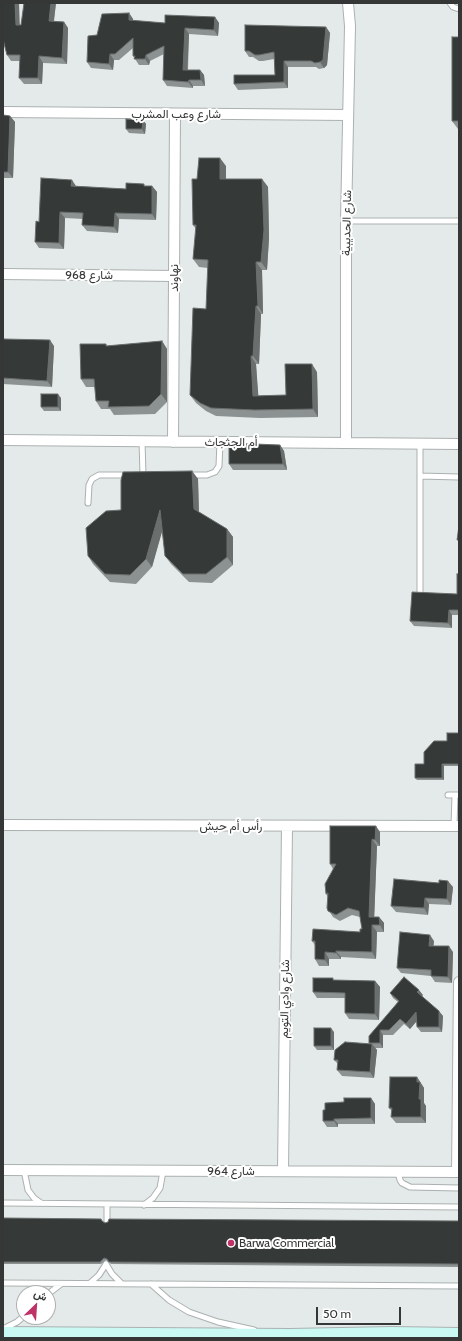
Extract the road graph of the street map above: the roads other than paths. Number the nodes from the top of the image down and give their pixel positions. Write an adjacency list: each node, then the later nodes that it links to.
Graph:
1 (348, 3): 6 (street, شارع الحديبية)
2 (450, 3): 3 (lane)
3 (459, 9)
4 (3, 112): 5 (street, شارع وعب المشرب)
5 (175, 114): 6 (street, شارع وعب المشرب); 10 (street, نهاوند)
6 (348, 115): 7 (street, شارع الحديبية)
7 (346, 221): 8 (lane); 15 (street, شارع الحديبية)
8 (459, 221)
9 (3, 274): 10 (street, شارع 968)
10 (174, 276): 13 (street, نهاوند)
11 (3, 440): 12 (street, أم الجثجاث)
12 (142, 441): 13 (street, أم الجثجاث); 18 (lane)
13 (173, 442): 14 (street, أم الجثجاث)
14 (220, 442): 15 (street, أم الجثجاث); 20 (lane)
15 (346, 443): 16 (street, أم الجثجاث)
16 (420, 444): 17 (street, أم الجثجاث); 21 (lane)
17 (459, 444)
18 (143, 475): 19 (lane); 23 (lane)
19 (150, 475)
20 (179, 475)
21 (420, 476): 22 (lane); 24 (lane)
22 (459, 477)
23 (88, 503)
24 (420, 593)
25 (448, 795): 26 (lane)
26 (457, 795): 29 (lane)
27 (3, 825): 28 (street, رأس أم حيش)
28 (287, 826): 29 (street, رأس أم حيش); 35 (street, شارع وادي التويم)
29 (456, 826)
30 (459, 982): 31 (street)
31 (459, 989): 37 (street)
32 (3, 1170): 33 (street, شارع 964)
33 (24, 1170): 34 (street, شارع 964); 40 (lane)
34 (163, 1171): 35 (street, شارع 964); 42 (lane)
35 (284, 1171): 36 (street, شارع 964)
36 (398, 1172): 37 (street, شارع 964); 38 (lane)
37 (458, 1172)
38 (459, 1188)
39 (3, 1204): 40 (lane)
40 (42, 1204): 41 (lane)
41 (107, 1204): 42 (lane); 44 (lane)
42 (144, 1204): 43 (lane)
43 (459, 1206)
44 (107, 1221)
45 (3, 1283): 46 (lane)
46 (62, 1283): 47 (lane); 51 (lane)
47 (89, 1283): 48 (lane); 48 (lane)
48 (121, 1283): 49 (lane)
49 (151, 1284): 50 (lane); 56 (lane)
50 (459, 1286)
51 (56, 1288)
52 (16, 1322): 53 (lane)
53 (3, 1329)
54 (3, 1334): 58 (street)
55 (459, 1335): 57 (street)
56 (290, 1336): 57 (street); 59 (street)
57 (386, 1336)
58 (110, 1337): 59 (street)
59 (166, 1337)

